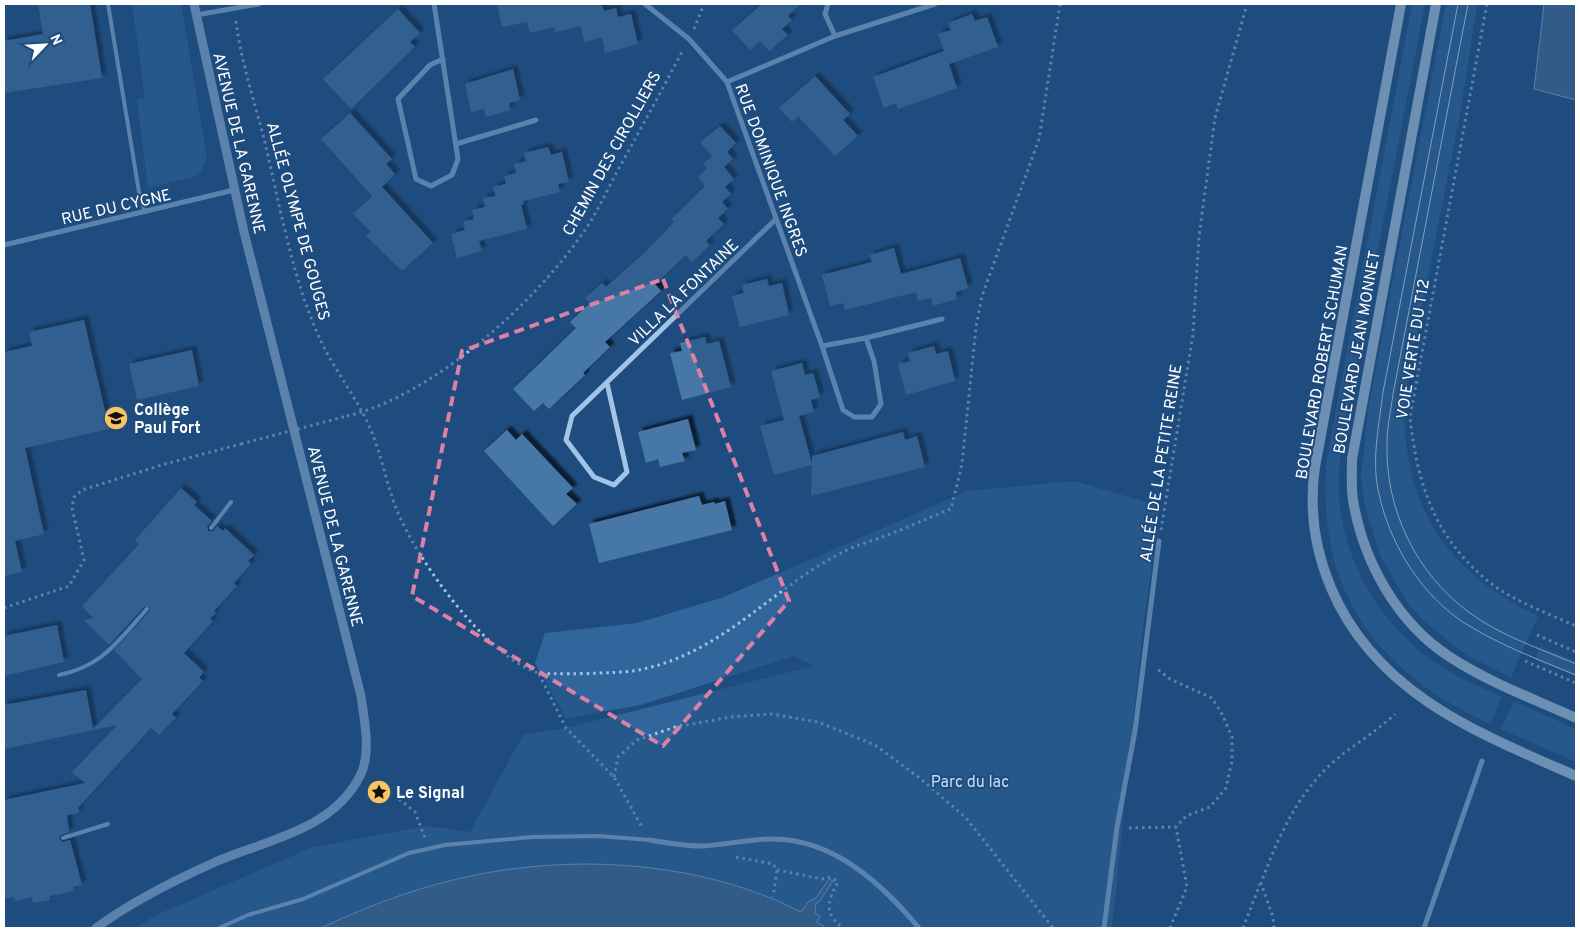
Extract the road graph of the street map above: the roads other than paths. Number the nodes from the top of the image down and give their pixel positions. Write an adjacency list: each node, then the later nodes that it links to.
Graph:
1 (108, 4): 17 (lane)
2 (194, 4): 10 (street, AVENUE DE LA GARENNE)
3 (259, 4): 10 (street)
4 (434, 4): 12 (street)
5 (645, 4): 13 (street, RUE DOMINIQUE INGRES)
6 (828, 4): 11 (street)
7 (935, 4): 11 (street)
8 (1401, 4): 31 (main road, BOULEVARD ROBERT SCHUMAN)
9 (1436, 4): 29 (main road, BOULEVARD JEAN MONNET)
10 (196, 15): 16 (street, AVENUE DE LA GARENNE)
11 (835, 36): 13 (street)
12 (443, 59): 15 (street); 15 (street)
13 (727, 82): 18 (street, RUE DOMINIQUE INGRES)
14 (536, 120): 15 (street)
15 (456, 144)
16 (234, 190): 17 (street, RUE DU CYGNE); 35 (street, AVENUE DE LA GARENNE)
17 (145, 212): 19 (street, RUE DU CYGNE)
18 (776, 219): 22 (street, RUE DOMINIQUE INGRES); 23 (street, VILLA LA FONTAINE)
19 (4, 245)
20 (942, 319): 21 (street)
21 (866, 338): 22 (street); 22 (street, RUE DOMINIQUE INGRES)
22 (822, 346)
23 (607, 383): 23 (street, VILLA LA FONTAINE)
24 (231, 502): 25 (lane)
25 (211, 528)
26 (1160, 542): 38 (street, ALLÉE DE LA PETITE REINE)
27 (147, 610): 28 (lane)
28 (59, 675)
29 (1576, 718)
30 (1482, 761): 39 (street)
31 (1576, 776)
32 (108, 824): 33 (lane)
33 (63, 838)
34 (650, 840): 36 (lane); 37 (street)
35 (96, 928)
36 (219, 928)
37 (919, 928)
38 (1104, 928)
39 (1424, 928)

